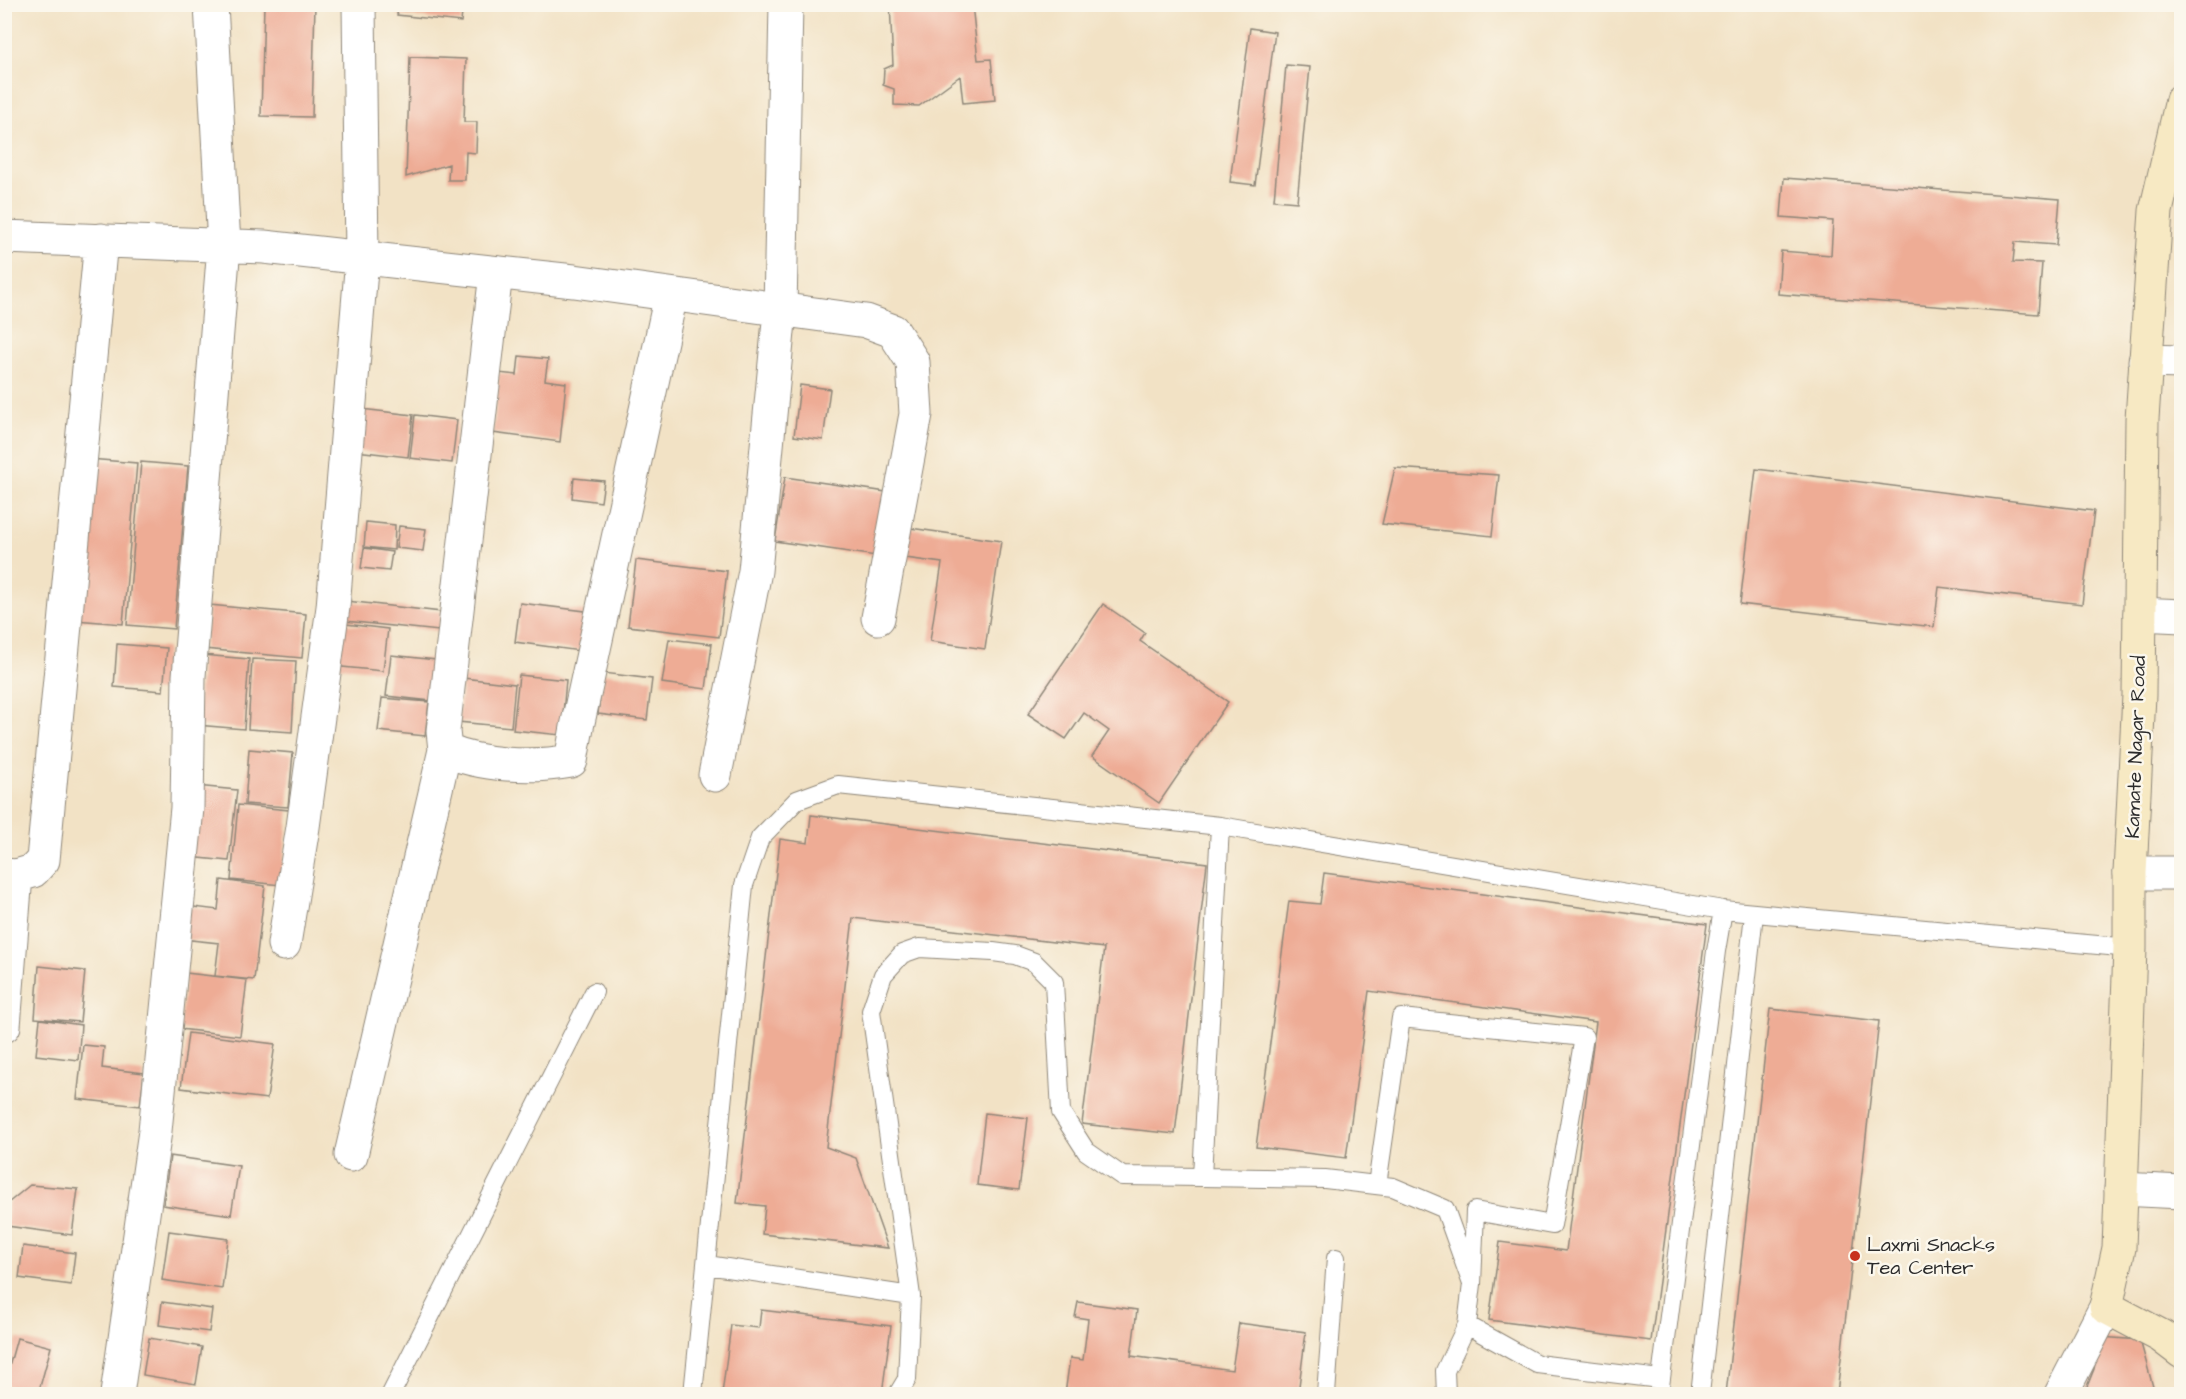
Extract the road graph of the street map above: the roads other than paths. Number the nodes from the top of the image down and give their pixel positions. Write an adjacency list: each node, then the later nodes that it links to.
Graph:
1 (211, 4): 7 (street)
2 (360, 4): 8 (street)
3 (786, 4): 11 (street)
4 (2181, 100): 12 (street, Kamate Nagar Road)
5 (101, 240): 6 (street); 7 (street); 22 (street)
6 (5, 242)
7 (224, 246): 8 (street); 42 (street)
8 (362, 258): 9 (street); 25 (street)
9 (496, 273): 10 (street); 17 (street)
10 (671, 295): 11 (street); 17 (street)
11 (780, 311): 16 (street); 18 (street)
12 (2145, 361): 13 (street); 14 (street, Kamate Nagar Road)
13 (2181, 362)
14 (2140, 614): 15 (street); 20 (street, Kamate Nagar Road)
15 (2181, 616)
16 (878, 618)
17 (445, 750): 29 (street)
18 (715, 775)
19 (1220, 826): 23 (lane); 30 (lane); 35 (lane)
20 (2130, 873): 21 (street); 26 (street, Kamate Nagar Road)
21 (2181, 873)
22 (10, 875): 28 (street)
23 (1723, 910): 24 (lane); 41 (lane)
24 (1754, 914): 26 (lane); 48 (lane)
25 (284, 944)
26 (2130, 948): 32 (street, Kamate Nagar Road)
27 (594, 992): 43 (lane)
28 (4, 1026)
29 (351, 1155)
30 (1202, 1177): 31 (lane); 37 (lane)
31 (1377, 1185): 36 (lane); 36 (lane)
32 (2121, 1189): 33 (street); 38 (street, Kamate Nagar Road)
33 (2181, 1192)
34 (1336, 1258): 46 (lane)
35 (707, 1265): 37 (lane); 44 (lane)
36 (1472, 1284): 39 (lane)
37 (912, 1296): 45 (lane)
38 (2106, 1307): 40 (street); 49 (street)
39 (1467, 1325): 41 (lane); 47 (lane)
40 (2181, 1352)
41 (1660, 1387)
42 (117, 1395)
43 (391, 1395)
44 (693, 1395)
45 (898, 1395)
46 (1326, 1395)
47 (1446, 1395)
48 (1700, 1395)
49 (2061, 1395)

